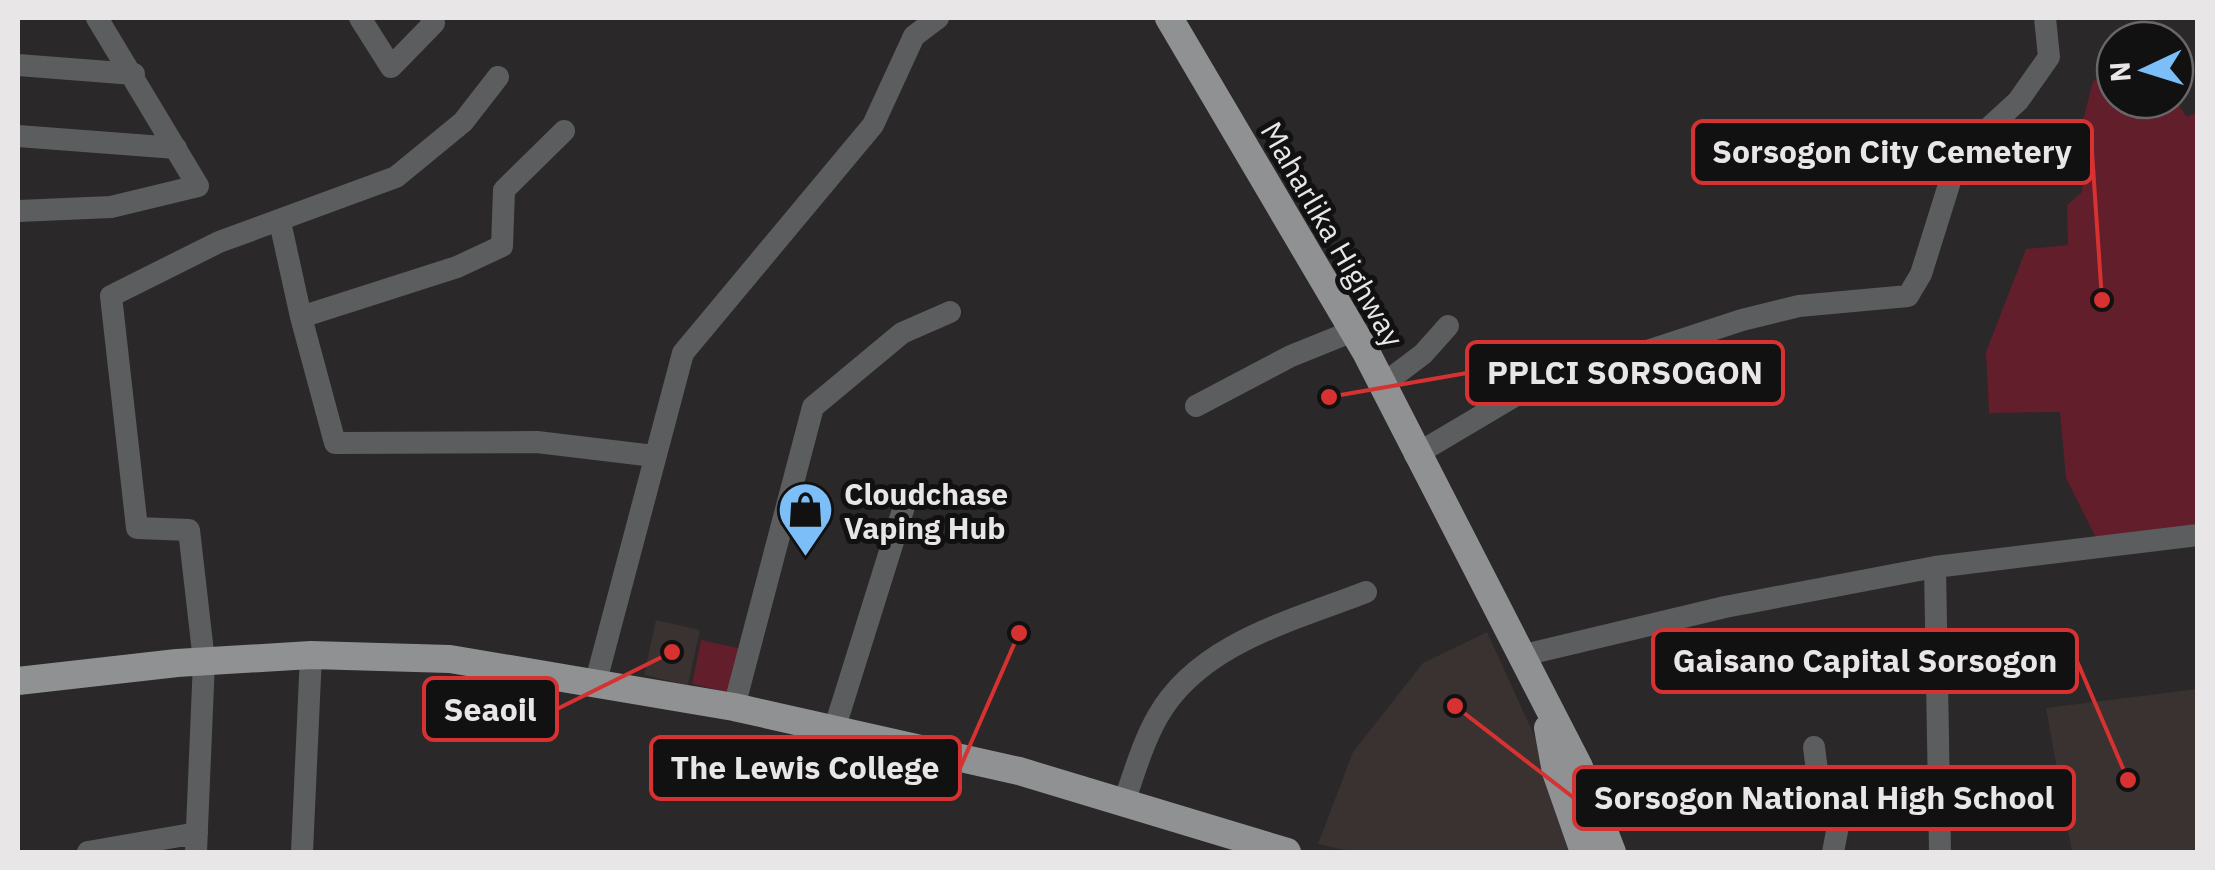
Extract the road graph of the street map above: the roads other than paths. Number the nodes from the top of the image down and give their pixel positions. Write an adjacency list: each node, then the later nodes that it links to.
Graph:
1 (97, 18): 8 (street)
2 (360, 18): 3 (street)
3 (431, 18)
4 (938, 18): 22 (street)
5 (1169, 18): 18 (main road, Maharlika Highway)
6 (2045, 18): 21 (street)
7 (18, 65): 8 (street)
8 (134, 74): 12 (street)
9 (498, 78): 14 (street)
10 (564, 130): 16 (street)
11 (18, 136): 12 (street)
12 (176, 148): 13 (street)
13 (18, 211)
14 (280, 222): 16 (street); 29 (street)
15 (950, 312): 33 (street)
16 (301, 318): 22 (street)
17 (1448, 326): 19 (street)
18 (1353, 331): 19 (main road, Maharlika Highway); 20 (street)
19 (1382, 386): 21 (main road, Maharlika Highway)
20 (1196, 406)
21 (1416, 455): 28 (main road, Maharlika Highway)
22 (654, 456): 31 (street)
23 (907, 497): 34 (street)
24 (2198, 535): 25 (street)
25 (1935, 567): 28 (street); 44 (street)
26 (1366, 592): 36 (street)
27 (311, 655): 29 (main road); 31 (main road); 39 (street)
28 (1520, 656): 32 (main road, Maharlika Highway)
29 (204, 661): 30 (main road); 37 (street)
30 (18, 680)
31 (596, 681): 33 (main road)
32 (1542, 702): 41 (main road, Maharlika Highway); 42 (main road, Maharlika Highway)
33 (734, 707): 34 (main road)
34 (834, 730): 36 (main road)
35 (1814, 747): 43 (street)
36 (1124, 802): 40 (main road)
37 (196, 843): 38 (street)
38 (88, 852)
39 (302, 852)
40 (1287, 852)
41 (1584, 852)
42 (1612, 852)
43 (1833, 852)
44 (1940, 852)

